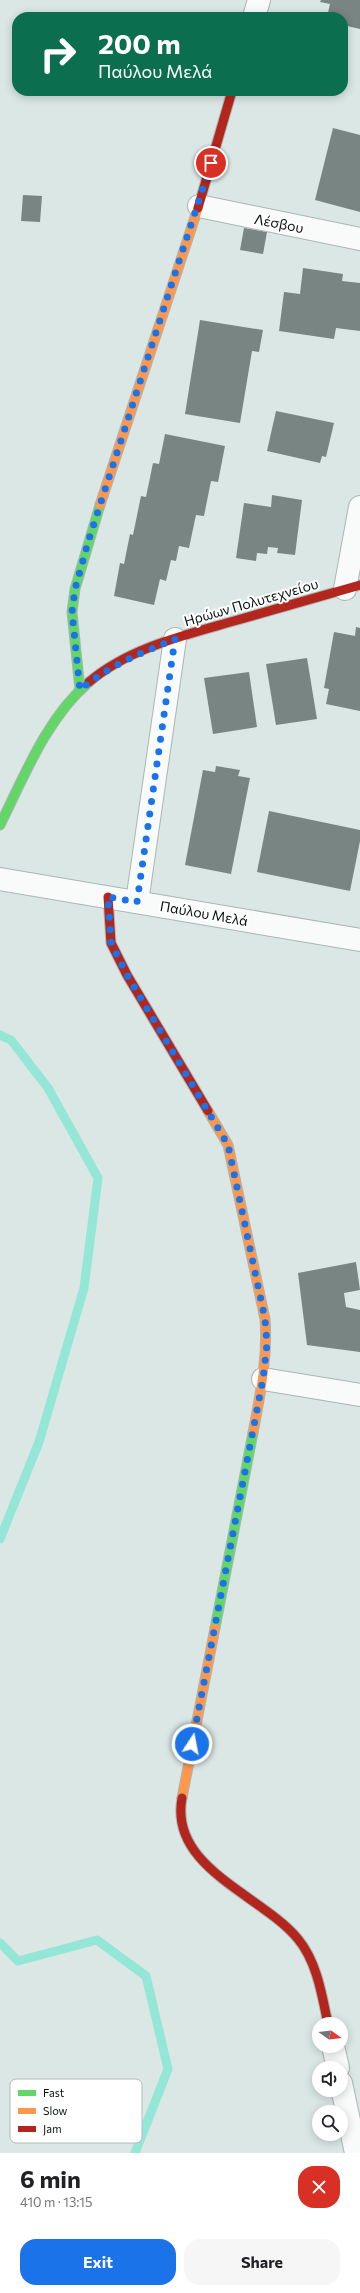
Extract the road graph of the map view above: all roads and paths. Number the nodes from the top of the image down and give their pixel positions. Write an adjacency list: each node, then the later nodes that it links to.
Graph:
1 (259, 0): 2 (street)
2 (255, 12)
3 (231, 96): 4 (street)
4 (198, 206): 5 (street, Λέσβου); 9 (street)
5 (360, 239)
6 (360, 507): 7 (street)
7 (352, 587): 8 (street, Ηρώων Πολυτεχνείου)
8 (175, 639): 9 (street, Ηρώων Πολυτεχνείου); 13 (street)
9 (80, 690): 10 (street, Ηρώων Πολυτεχνείου)
10 (0, 825)
11 (0, 878): 12 (street, Παύλου Μελά)
12 (108, 897): 13 (street, Παύλου Μελά); 15 (street)
13 (137, 902): 14 (street, Παύλου Μελά)
14 (360, 940)
15 (263, 1379): 16 (street); 17 (street)
16 (360, 1395)
17 (326, 2017)
18 (344, 2097): 19 (street)
19 (356, 2153)

